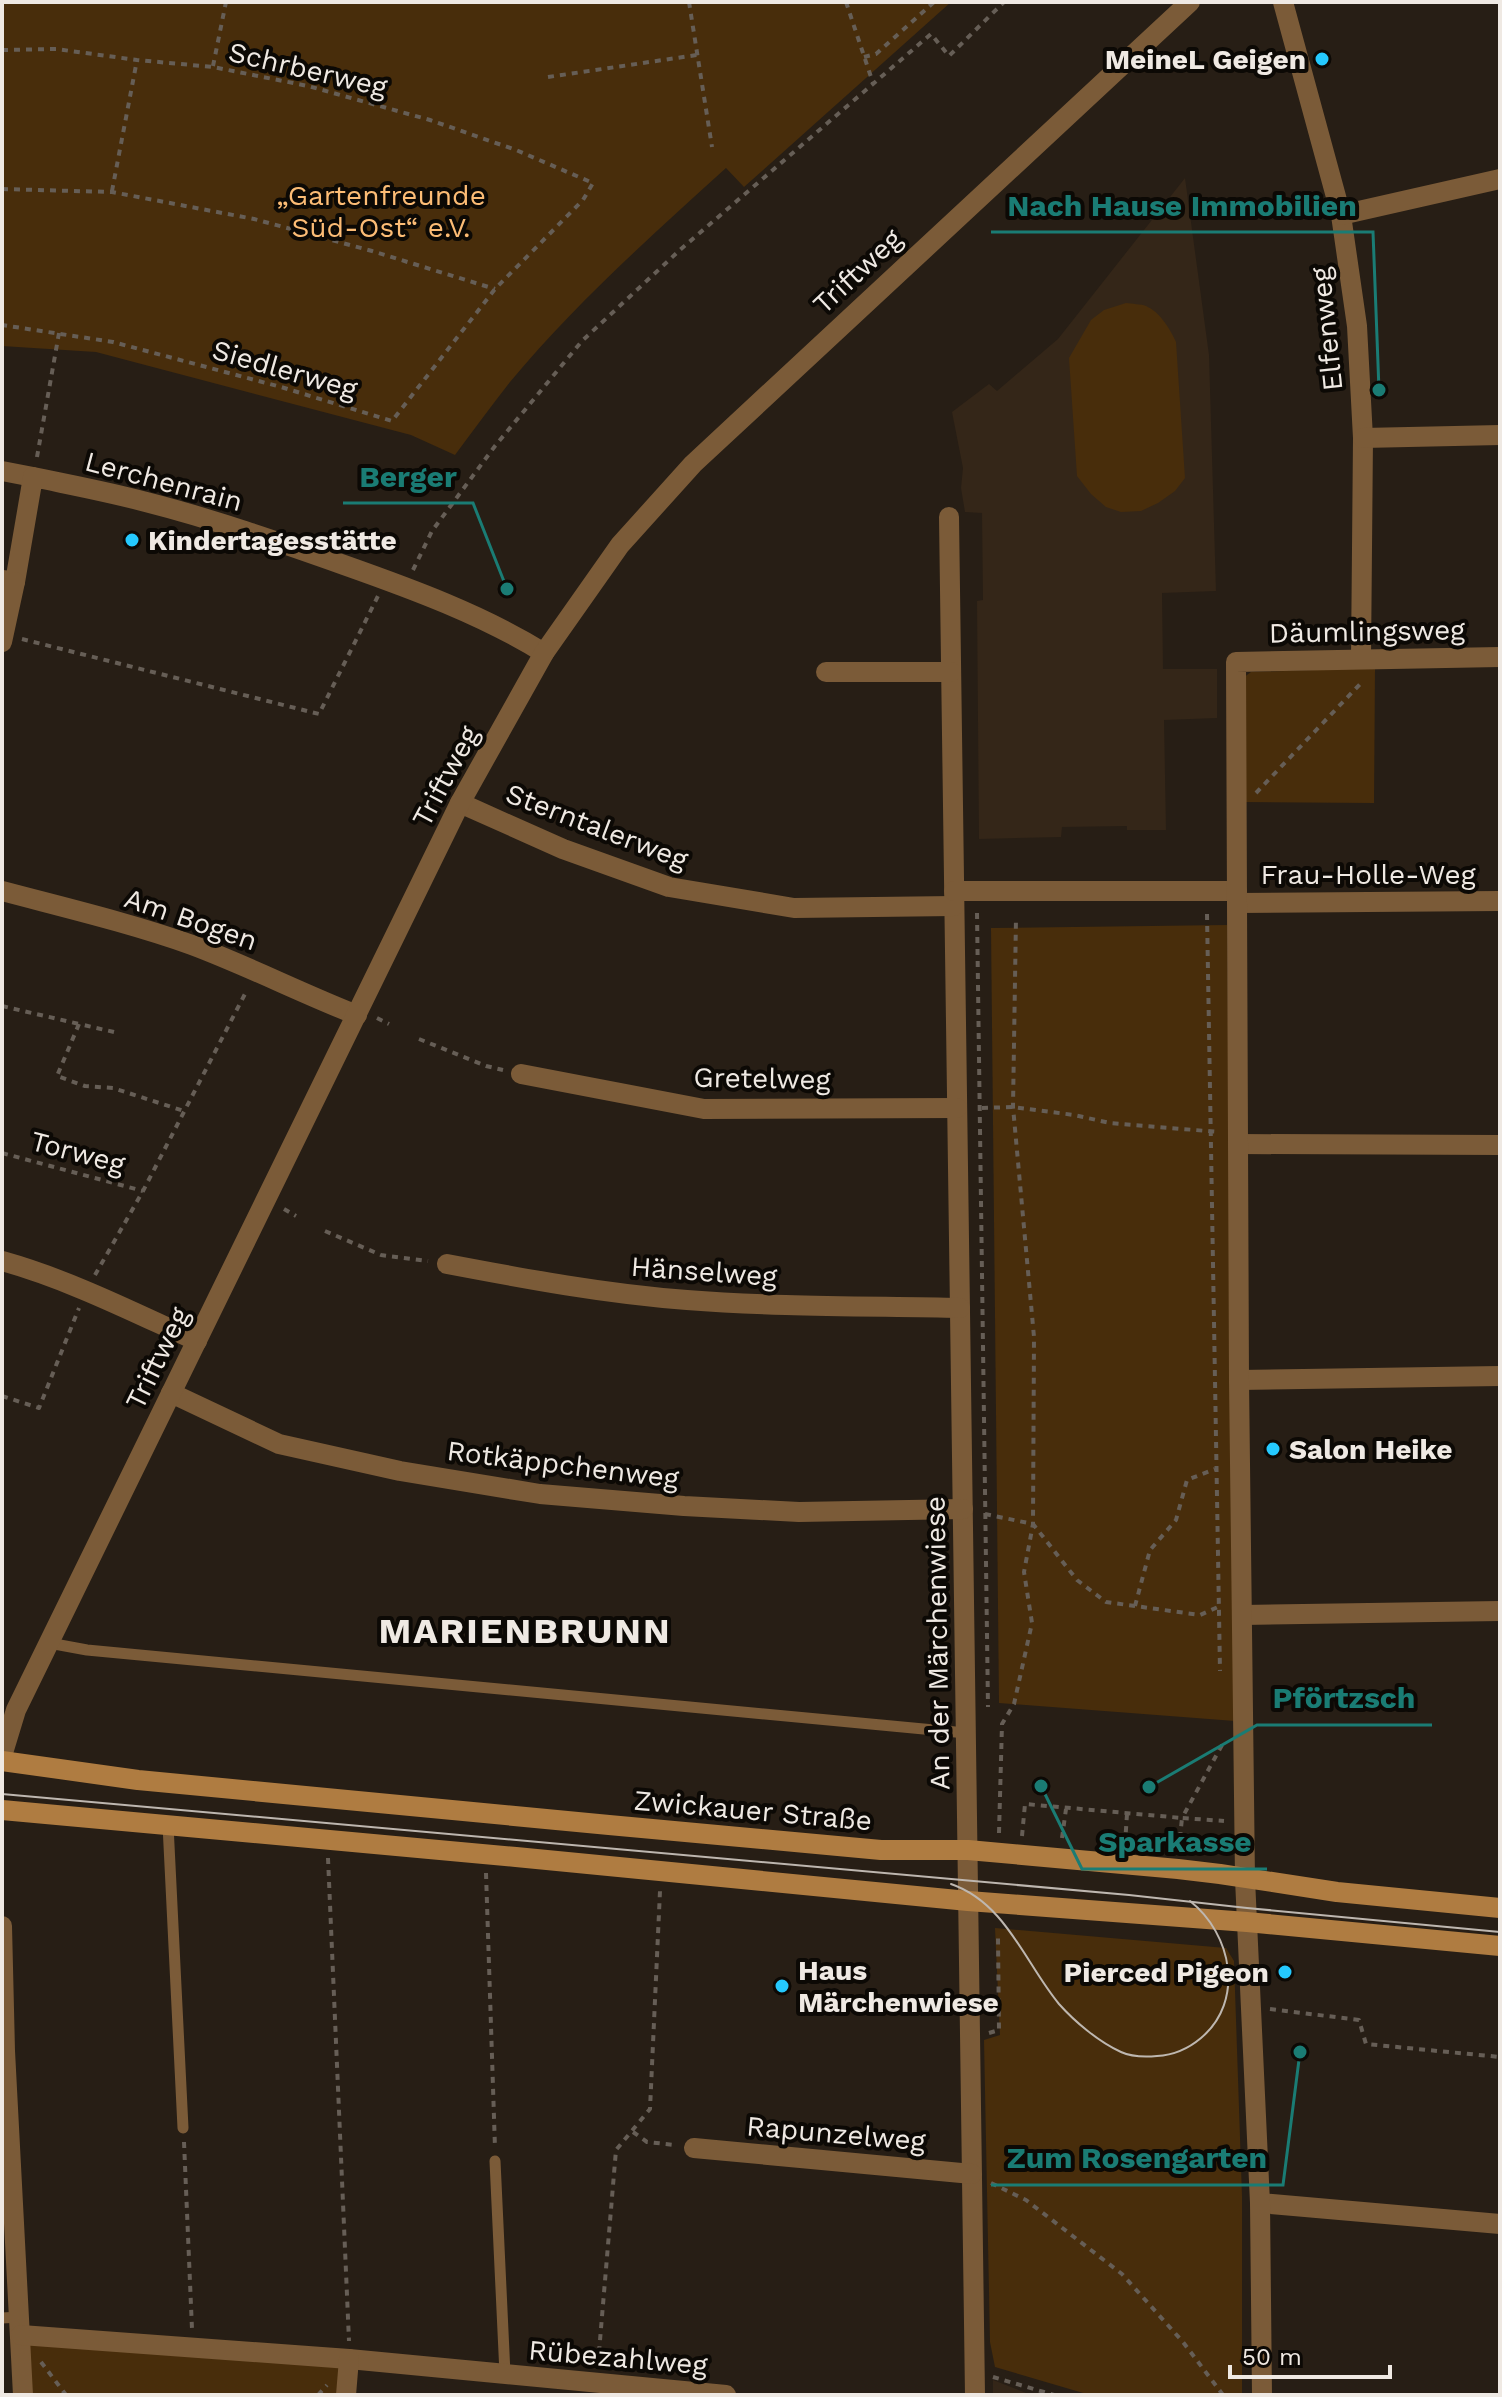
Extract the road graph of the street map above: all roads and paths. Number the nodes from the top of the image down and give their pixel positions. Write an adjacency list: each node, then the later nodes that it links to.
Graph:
1 (226, 2): 12 (path)
2 (689, 2): 9 (path)
3 (846, 2): 10 (path)
4 (934, 2): 10 (path)
5 (1004, 2): 14 (path)
6 (1190, 2): 31 (street, Triftweg)
7 (1283, 2): 19 (street, Elfenweg)
8 (2, 50): 11 (path, Schrberweg)
9 (697, 55): 13 (path); 15 (path)
10 (864, 57): 14 (path)
11 (137, 60): 12 (path, Schrberweg); 18 (path)
12 (213, 67): 20 (path, Schrberweg)
13 (548, 77)
14 (873, 83): 29 (path)
15 (712, 147)
16 (1500, 179): 19 (street)
17 (2, 189): 18 (path)
18 (112, 192): 20 (path)
19 (1341, 215): 24 (street, Elfenweg)
20 (495, 289): 22 (path, Siedlerweg)
21 (2, 325): 22 (path, Siedlerweg)
22 (59, 333): 26 (path)
23 (1500, 435): 24 (street)
24 (1363, 438): 33 (street, Elfenweg)
25 (2, 471): 26 (street, Lerchenrain)
26 (33, 477): 28 (street); 29 (street, Lerchenrain)
27 (949, 517): 35 (street, An der Märchenwiese)
28 (9, 581): 30 (street)
29 (395, 583): 30 (path); 31 (street, Lerchenrain)
30 (3, 638)
31 (544, 653): 36 (street, Triftweg)
32 (1500, 657): 33 (street, Däumlingsweg)
33 (1364, 659): 37 (path); 37 (street, Däumlingsweg)
34 (826, 672): 35 (street)
35 (951, 672): 40 (street, An der Märchenwiese)
36 (460, 803): 40 (street, Sterntalerweg); 47 (street, Triftweg)
37 (1238, 812): 39 (street)
38 (2, 891): 45 (street, Am Bogen)
39 (1237, 897): 40 (street); 41 (street, Frau-Holle-Weg); 57 (street)
40 (954, 898): 53 (street, An der Märchenwiese)
41 (1500, 901)
42 (977, 913): 54 (path)
43 (1207, 914): 56 (path)
44 (1016, 917): 52 (path)
45 (257, 971): 47 (street, Am Bogen); 55 (path)
46 (2, 1006): 48 (path)
47 (357, 1015): 66 (street, Triftweg)
48 (79, 1024): 49 (path); 55 (path)
49 (114, 1032)
50 (419, 1039): 51 (path)
51 (521, 1074): 53 (street, Gretelweg)
52 (1013, 1107): 54 (path); 56 (path); 74 (path)
53 (957, 1108): 54 (path); 65 (street, An der Märchenwiese)
54 (981, 1108): 73 (path)
55 (184, 1111): 60 (path)
56 (1210, 1132): 57 (path); 71 (path)
57 (1238, 1138): 58 (street); 68 (street)
58 (1500, 1145)
59 (2, 1153): 60 (path, Torweg)
60 (143, 1191): 64 (path)
61 (325, 1231): 63 (path)
62 (2, 1261): 64 (street)
63 (447, 1264): 65 (street, Hänselweg)
64 (86, 1290): 66 (street); 70 (path)
65 (960, 1308): 72 (street, An der Märchenwiese)
66 (197, 1341): 69 (street, Triftweg)
67 (1500, 1376): 68 (street)
68 (1239, 1380): 77 (street)
69 (171, 1393): 72 (street, Rotkäppchenweg); 79 (street, Triftweg)
70 (2, 1396)
71 (1216, 1468): 75 (path); 76 (path)
72 (963, 1509): 73 (path); 82 (street, An der Märchenwiese)
73 (987, 1514): 74 (path); 81 (path)
74 (1033, 1524): 75 (path); 91 (path)
75 (1135, 1606): 76 (path)
76 (1218, 1607): 77 (path); 80 (path)
77 (1243, 1610): 78 (street); 100 (street)
78 (1500, 1611)
79 (49, 1643): 82 (lane); 83 (street, Triftweg)
80 (1220, 1684)
81 (988, 1718)
82 (966, 1733): 93 (street, An der Märchenwiese)
83 (2, 1759): 93 (main road, Zwickauer Straße)
84 (1222, 1760): 88 (path)
85 (1066, 1809): 87 (path); 95 (path); 96 (path)
86 (2, 1810): 90 (main road)
87 (1127, 1814): 88 (path); 97 (path)
88 (1182, 1818): 89 (path); 98 (path)
89 (1224, 1821)
90 (168, 1825): 92 (main road); 110 (lane)
91 (999, 1836)
92 (327, 1840): 94 (main road); 119 (path)
93 (968, 1850): 95 (main road, Zwickauer Straße); 101 (street, An der Märchenwiese)
94 (485, 1854): 99 (main road); 113 (path)
95 (1020, 1854): 96 (main road, Zwickauer Straße)
96 (1060, 1858): 97 (main road, Zwickauer Straße)
97 (1123, 1865): 98 (main road, Zwickauer Straße)
98 (1178, 1869): 100 (main road, Zwickauer Straße)
99 (661, 1872): 101 (main road); 111 (path)
100 (1245, 1879): 102 (main road, Zwickauer Straße); 103 (street)
101 (968, 1901): 103 (main road); 114 (street, An der Märchenwiese)
102 (1500, 1908)
103 (1247, 1922): 105 (main road); 107 (street)
104 (2, 1926): 106 (street)
105 (1500, 1946)
106 (2, 1968): 109 (street)
107 (1251, 2008): 108 (path); 115 (street)
108 (1500, 2057)
109 (6, 2128): 117 (street)
110 (183, 2128): 118 (path)
111 (633, 2132): 112 (path); 122 (path)
112 (694, 2148): 114 (street, Rapunzelweg)
113 (495, 2161): 121 (lane, Rübezahlweg)
114 (972, 2174): 120 (street, An der Märchenwiese); 128 (path)
115 (1260, 2203): 116 (street); 129 (street)
116 (1500, 2224)
117 (14, 2323): 118 (street, Rübezahlweg); 123 (street)
118 (193, 2348): 119 (street, Rübezahlweg)
119 (349, 2359): 121 (street, Rübezahlweg); 124 (street)
120 (975, 2371): 126 (street, An der Märchenwiese); 127 (path)
121 (505, 2374): 122 (street, Rübezahlweg)
122 (596, 2383): 125 (street, Rübezahlweg)
123 (23, 2395)
124 (346, 2395)
125 (726, 2395)
126 (975, 2395)
127 (1054, 2395)
128 (1223, 2395)
129 (1262, 2395)

